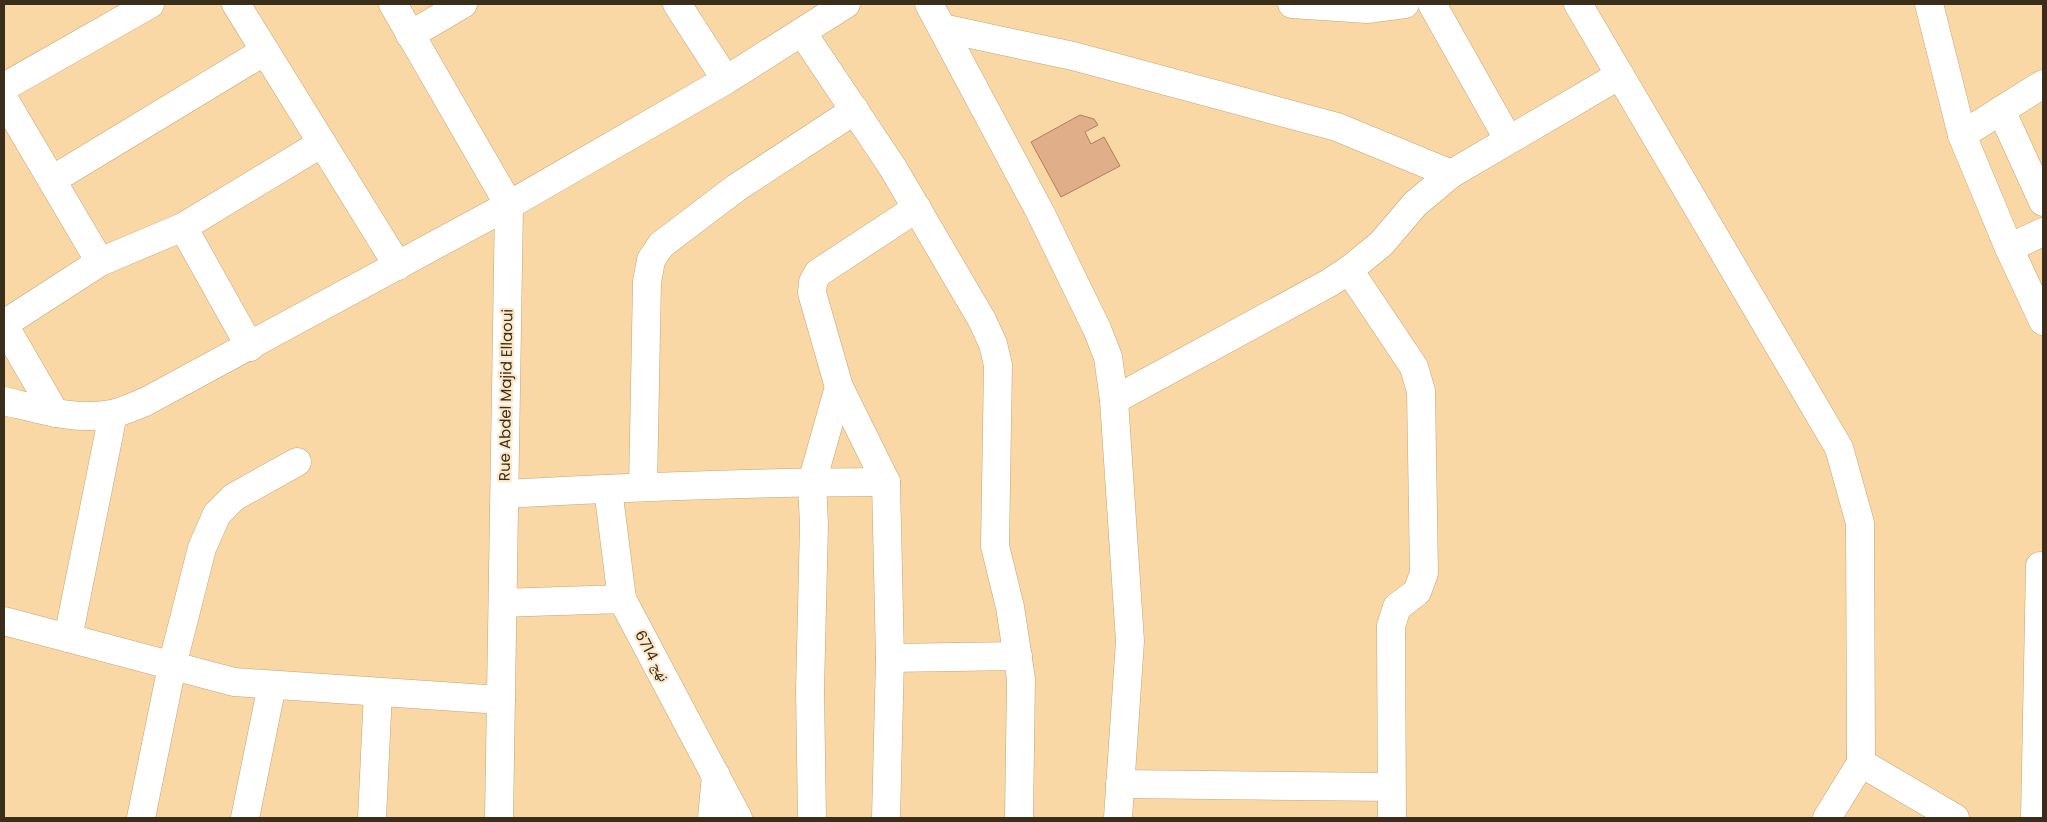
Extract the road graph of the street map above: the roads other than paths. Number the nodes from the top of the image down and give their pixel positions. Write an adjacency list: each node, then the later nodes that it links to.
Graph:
1 (150, 4): 20 (street)
2 (236, 4): 16 (street)
3 (393, 4): 15 (street)
4 (463, 4): 15 (street)
5 (677, 4): 18 (street)
6 (846, 4): 14 (street)
7 (929, 4): 13 (street)
8 (1292, 4): 9 (street)
9 (1405, 4)
10 (1432, 4): 25 (street)
11 (1578, 4): 17 (street)
12 (1928, 4): 24 (street)
13 (942, 28): 27 (street); 42 (street)
14 (802, 32): 18 (street); 22 (street)
15 (410, 35): 30 (street)
16 (265, 51): 26 (street); 28 (street)
17 (1620, 75): 25 (street); 63 (street)
18 (726, 80): 30 (street)
19 (2043, 84): 23 (street)
20 (4, 87)
21 (4, 99): 28 (street)
22 (855, 110): 31 (street); 49 (street)
23 (2000, 110): 24 (street); 29 (street)
24 (1962, 135): 34 (street)
25 (1508, 139): 27 (street)
26 (322, 143): 32 (street); 36 (street)
27 (1451, 174): 37 (street)
28 (52, 180): 35 (street)
29 (2043, 202)
30 (509, 205): 36 (street); 51 (street, Rue Abdel Majid Ellaoui)
31 (917, 208): 41 (street); 57 (street)
32 (184, 227): 35 (street); 40 (street)
33 (2043, 232): 34 (street)
34 (2009, 248): 38 (street)
35 (100, 262): 39 (street)
36 (398, 266): 40 (street)
37 (1349, 270): 42 (street); 66 (street)
38 (2043, 322)
39 (4, 325): 44 (street)
40 (250, 347): 45 (street)
41 (839, 387): 47 (street); 48 (street)
42 (1114, 400): 65 (street)
43 (4, 401): 44 (street)
44 (55, 413): 45 (street)
45 (113, 414): 56 (street)
46 (297, 462): 59 (street)
47 (812, 482): 48 (street); 49 (street); 73 (street)
48 (886, 482): 58 (street)
49 (643, 487): 50 (street)
50 (608, 489): 51 (street); 53 (street)
51 (505, 494): 54 (street, Rue Abdel Majid Ellaoui)
52 (2040, 566): 80 (street)
53 (622, 598): 54 (street); 64 (street, نهج 6714)
54 (504, 602): 62 (street, Rue Abdel Majid Ellaoui)
55 (4, 621): 56 (street)
56 (68, 638): 59 (street)
57 (1018, 656): 58 (street); 75 (street)
58 (890, 658): 74 (street)
59 (172, 666): 60 (street); 67 (street)
60 (272, 685): 61 (street); 68 (street)
61 (378, 692): 62 (street); 69 (street)
62 (501, 700): 70 (street, Rue Abdel Majid Ellaoui)
63 (1861, 763): 78 (street); 79 (street)
64 (716, 774): 71 (street); 72 (street, نهج 6714)
65 (1120, 784): 66 (street); 76 (street)
66 (1392, 787): 77 (street)
67 (141, 818)
68 (245, 818)
69 (372, 818)
70 (499, 818)
71 (712, 818)
72 (738, 818)
73 (812, 818)
74 (886, 818)
75 (1019, 818)
76 (1118, 818)
77 (1392, 818)
78 (1827, 818)
79 (1955, 818)
80 (2035, 818)

